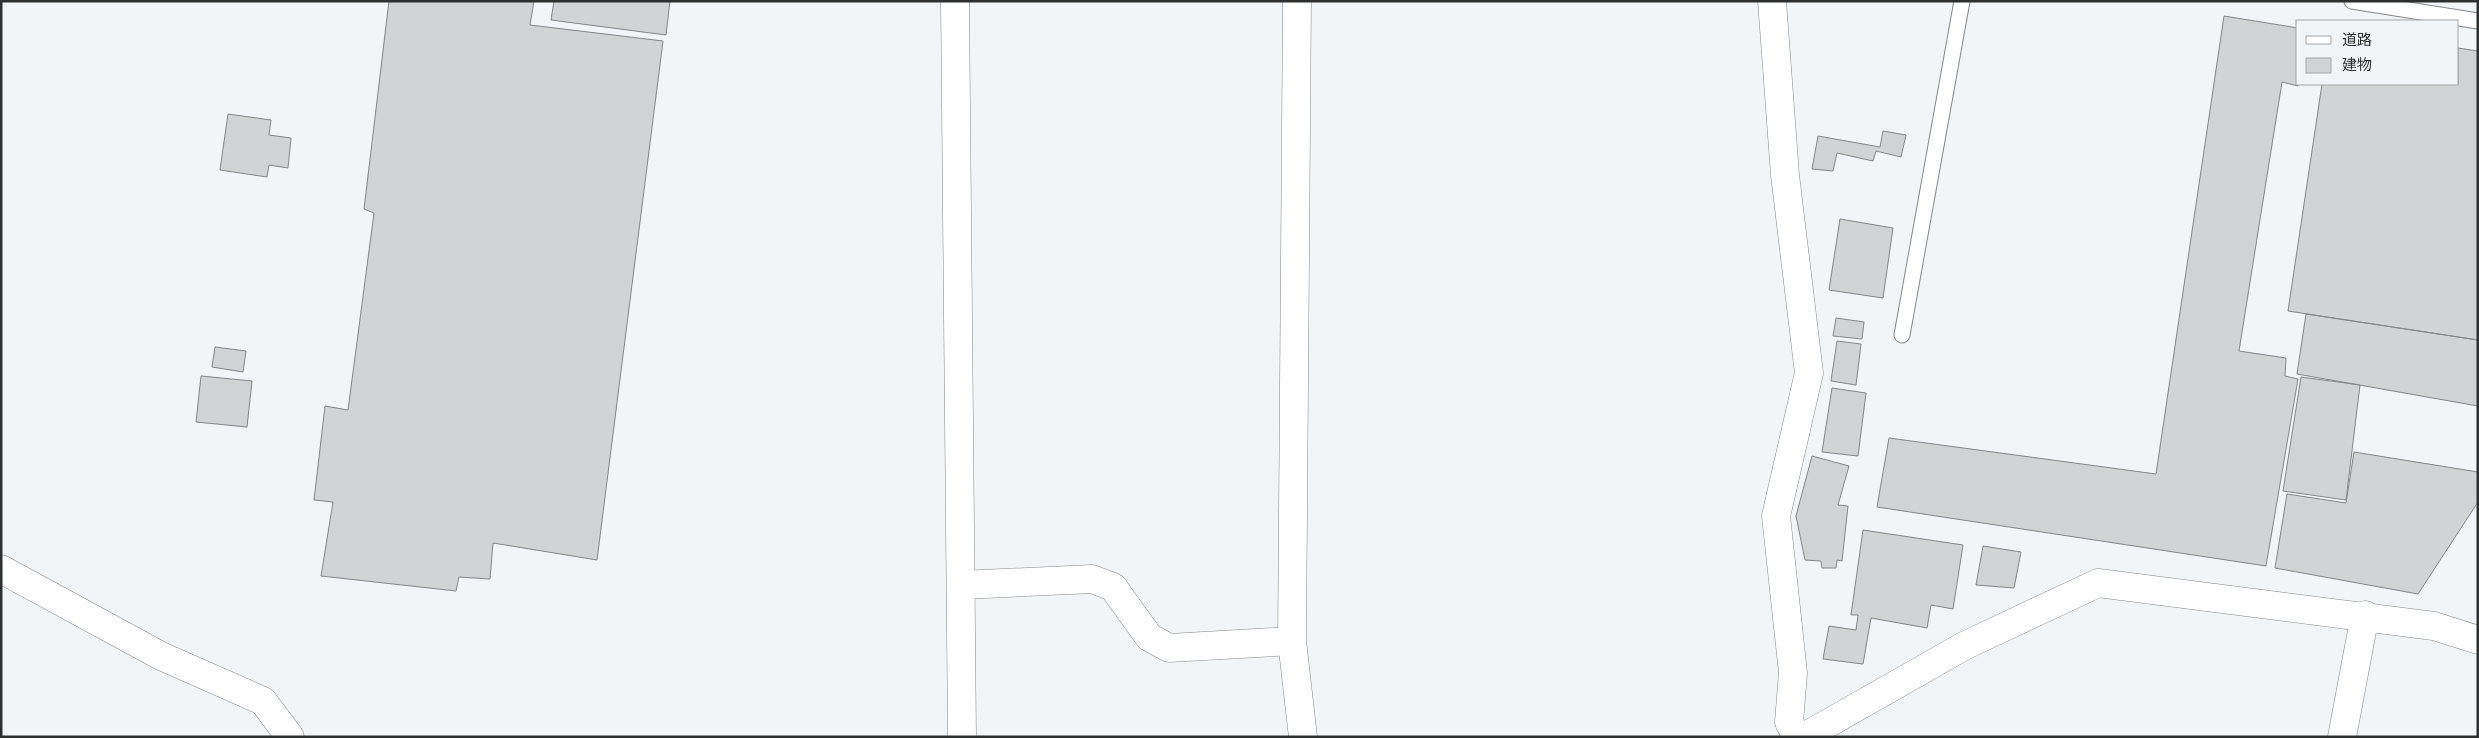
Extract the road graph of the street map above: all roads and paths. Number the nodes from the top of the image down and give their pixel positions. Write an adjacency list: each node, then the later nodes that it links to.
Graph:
1 (955, 1): 9 (street)
2 (1297, 1): 12 (street)
3 (1772, 1): 16 (street)
4 (1962, 1): 7 (lane)
5 (2352, 1): 6 (lane)
6 (2478, 21)
7 (1902, 335)
8 (1, 569): 13 (street)
9 (961, 585): 12 (street); 14 (street)
10 (2364, 616): 11 (street); 17 (street); 18 (street)
11 (2478, 640)
12 (1292, 641): 15 (street)
13 (290, 737)
14 (962, 737)
15 (1303, 737)
16 (1797, 737)
17 (1804, 737)
18 (2342, 737)

